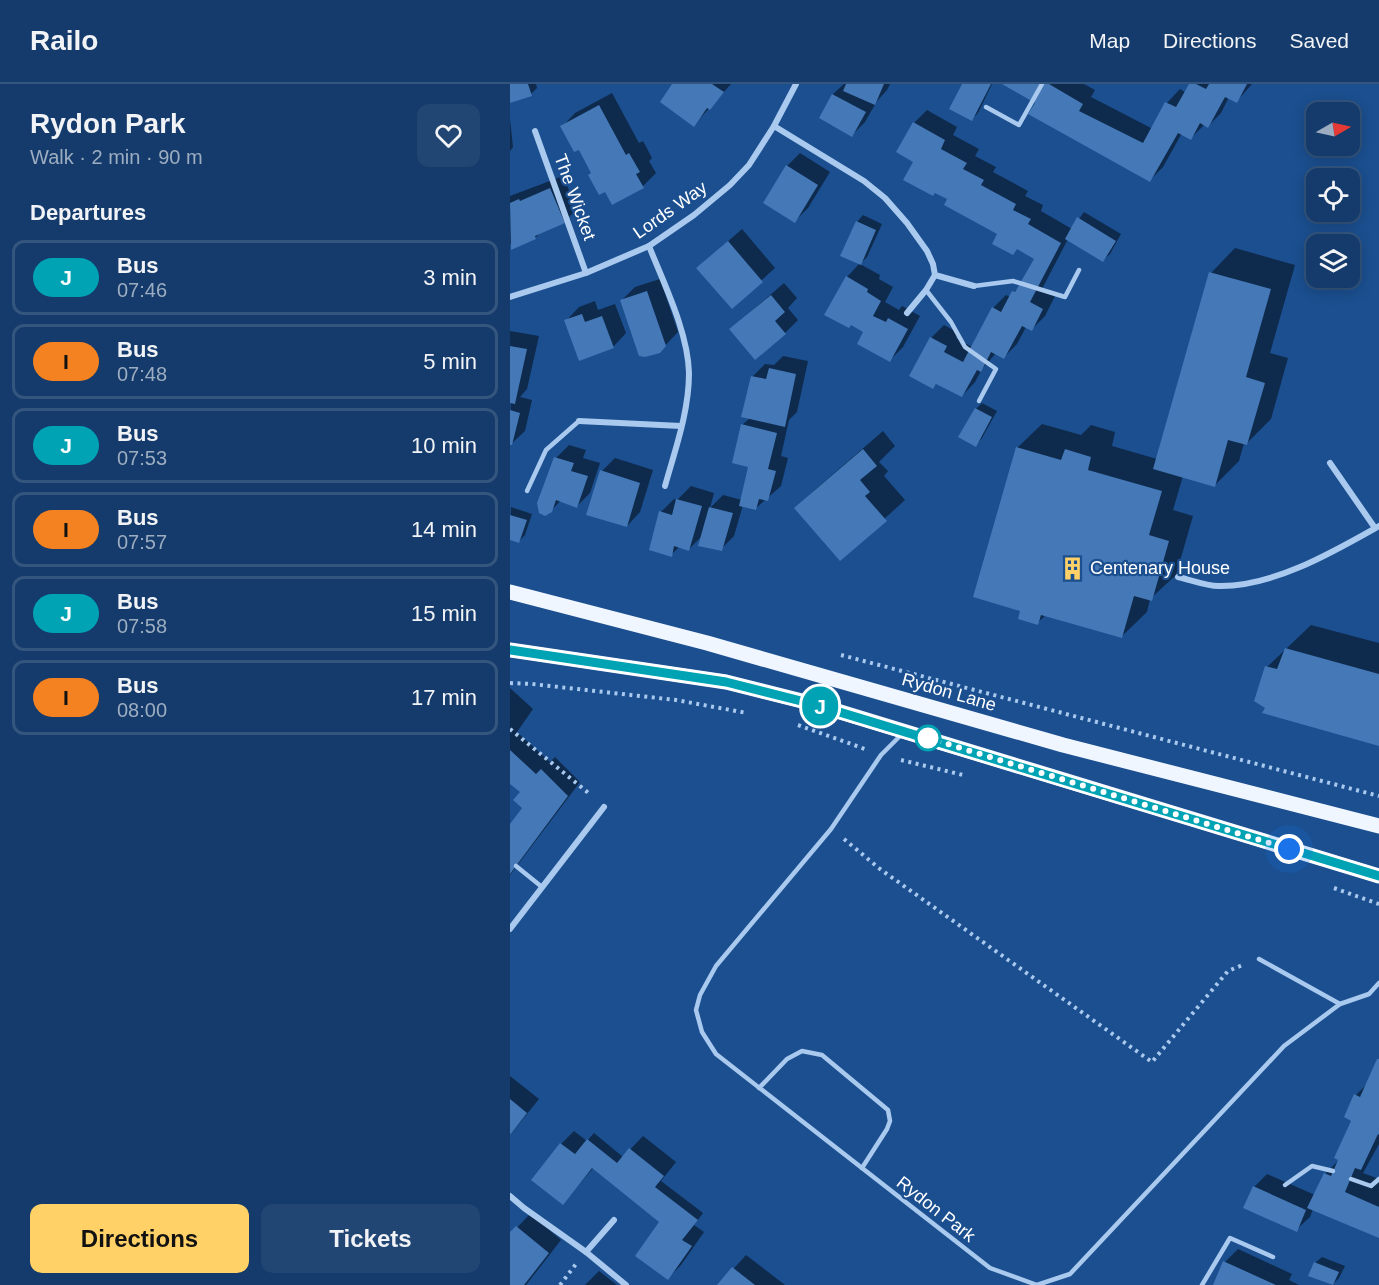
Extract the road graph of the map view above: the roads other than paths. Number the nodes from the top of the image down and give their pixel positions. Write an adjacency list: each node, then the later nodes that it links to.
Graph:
1 (796, 84): 4 (street, Lords Way)
2 (1042, 84): 3 (lane)
3 (986, 107)
4 (774, 126): 6 (street, Lords Way); 9 (street)
5 (535, 131): 8 (street, The Wicket)
6 (649, 246): 8 (street, Lords Way); 16 (street)
7 (1079, 270): 10 (lane)
8 (586, 273): 12 (street, Lords Way)
9 (935, 275): 10 (street); 11 (street)
10 (974, 286)
11 (926, 290): 13 (street); 14 (lane)
12 (510, 297)
13 (907, 313)
14 (979, 401)
15 (579, 421): 16 (street); 19 (lane)
16 (681, 426): 18 (street)
17 (1330, 463): 20 (street)
18 (665, 486)
19 (527, 491)
20 (1377, 527): 21 (street)
21 (1178, 578)
22 (510, 591): 26 (main road, Rydon Lane)
23 (510, 650): 24 (main road)
24 (905, 731): 28 (main road); 34 (lane, Rydon Park)
25 (604, 807): 29 (street)
26 (1379, 826)
27 (516, 866): 29 (lane)
28 (1379, 876)
29 (542, 887): 30 (street)
30 (510, 928)
31 (1260, 959): 33 (lane)
32 (1379, 983): 33 (lane, Rydon Park)
33 (1340, 1004): 45 (lane, Rydon Park)
34 (759, 1088): 35 (lane, Rydon Park); 35 (lane)
35 (862, 1168): 45 (lane, Rydon Park)
36 (1333, 1171): 39 (lane)
37 (1350, 1179): 38 (lane)
38 (1379, 1179)
39 (1286, 1185)
40 (510, 1196): 42 (street)
41 (614, 1220): 42 (street)
42 (586, 1252): 44 (street)
43 (1273, 1257): 46 (lane)
44 (626, 1285)
45 (1037, 1285)
46 (1202, 1285)

